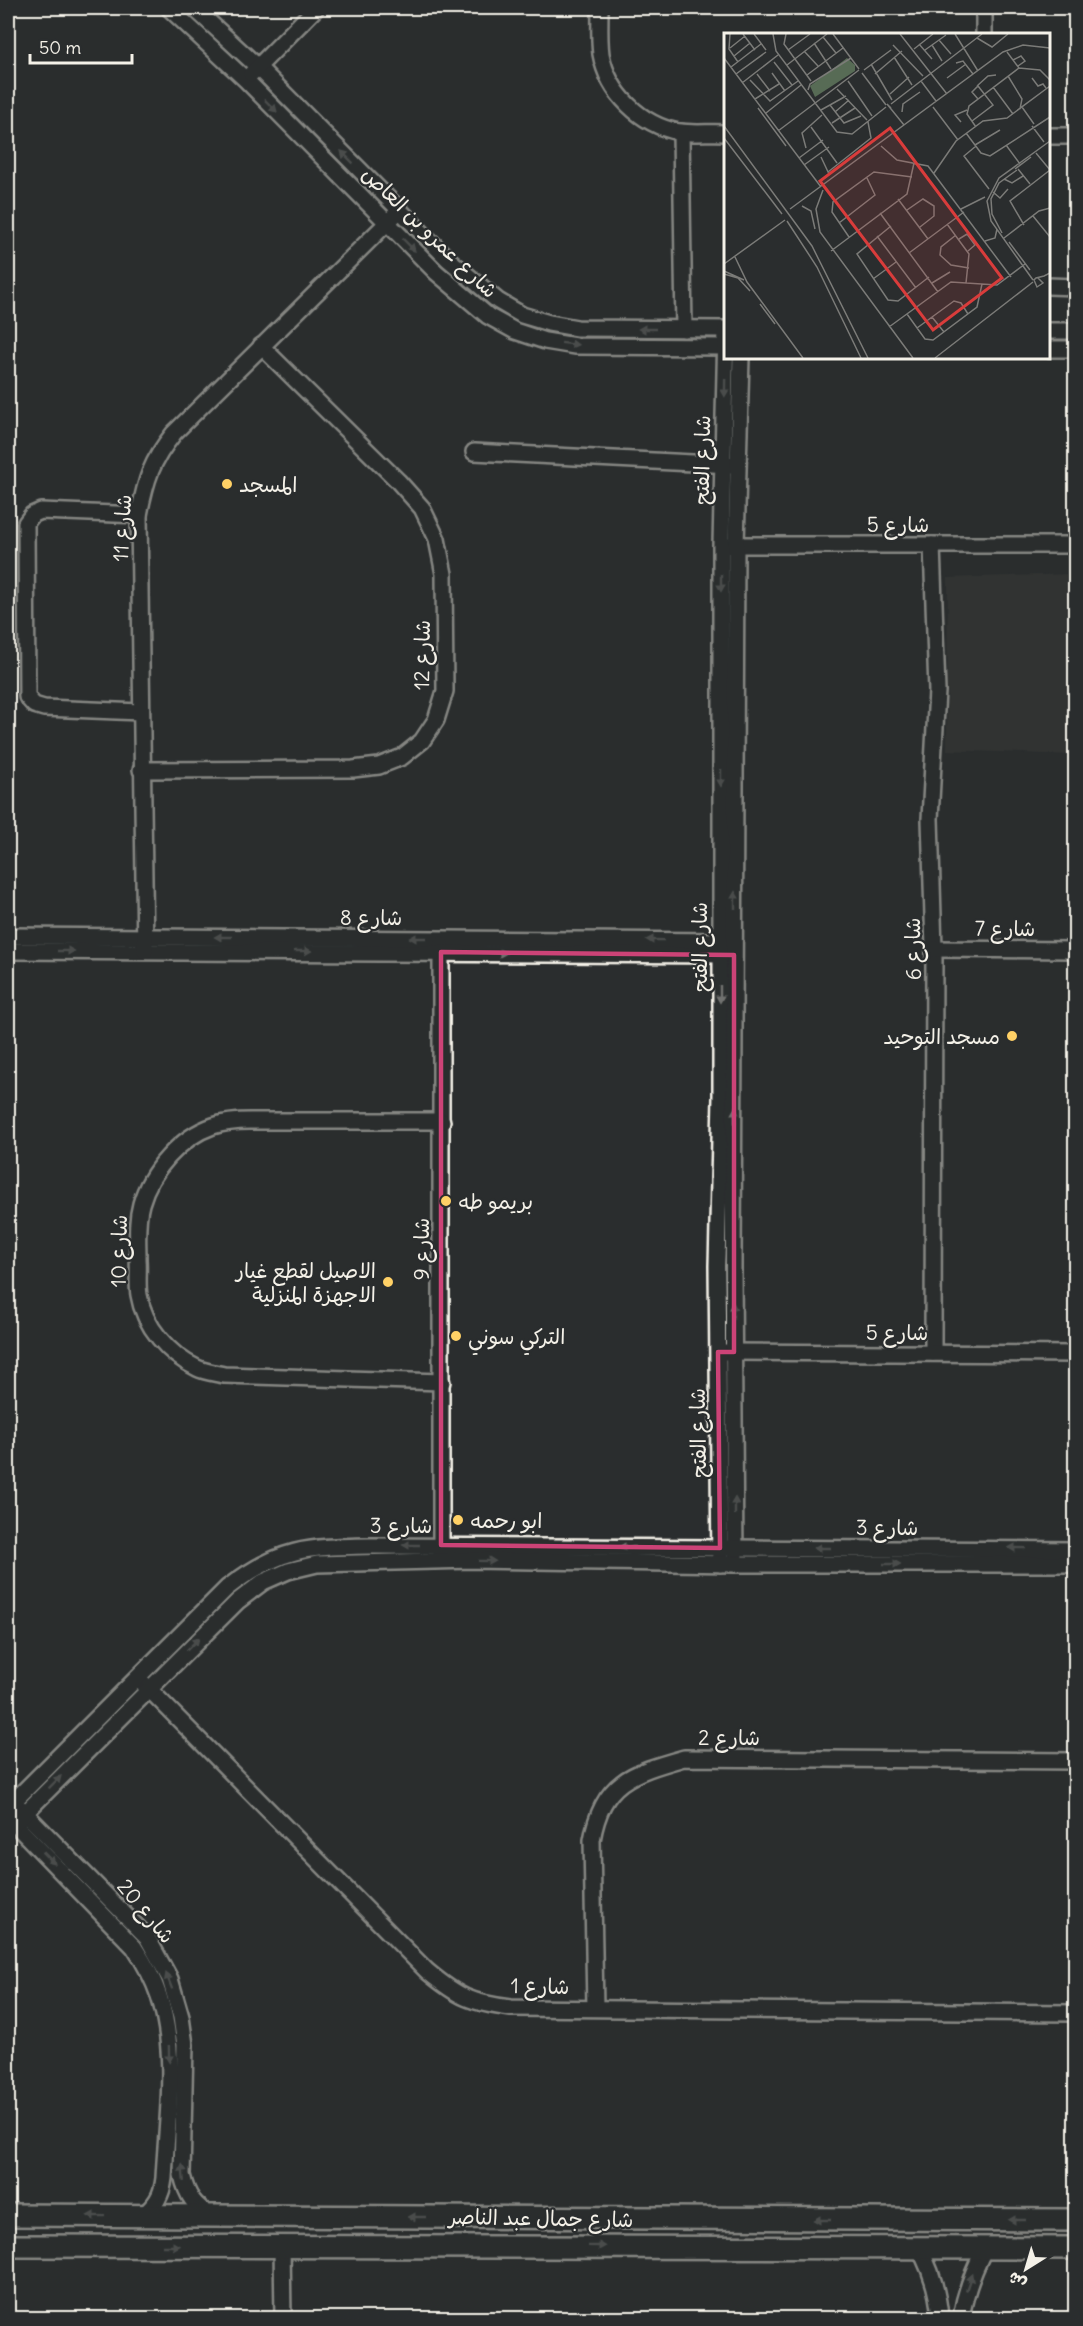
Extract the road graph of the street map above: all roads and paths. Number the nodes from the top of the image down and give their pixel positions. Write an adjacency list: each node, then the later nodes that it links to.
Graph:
1 (169, 8): 8 (street, شارع عمرو بن العاص)
2 (194, 8): 7 (street, شارع عمرو بن العاص)
3 (316, 8): 7 (street)
4 (600, 8): 9 (street)
5 (984, 8): 6 (street)
6 (984, 33)
7 (258, 67): 8 (street); 13 (street, شارع عمرو بن العاص, one-way to 7)
8 (246, 80): 14 (street, شارع عمرو بن العاص, one-way to 14)
9 (681, 132): 10 (street); 17 (street)
10 (724, 133)
11 (1050, 136): 12 (street)
12 (1076, 136)
13 (400, 210): 14 (street, شارع 11); 17 (street, شارع عمرو بن العاص, one-way to 13)
14 (387, 223): 21 (street, شارع 11); 22 (street, شارع عمرو بن العاص, one-way to 22)
15 (1050, 286): 16 (street)
16 (1076, 286)
17 (684, 329): 18 (street, شارع عمرو بن العاص)
18 (724, 329)
19 (1050, 331): 20 (street)
20 (1076, 331)
21 (261, 346): 29 (street, شارع 11); 34 (street, شارع 12)
22 (724, 347)
23 (1050, 349): 24 (street)
24 (1076, 349)
25 (726, 358): 28 (street, شارع الفتح, one-way to 28)
26 (741, 358): 28 (street, شارع الفتح)
27 (474, 452): 28 (street)
28 (731, 465): 30 (street, شارع الفتح)
29 (139, 515): 33 (street, شارع 11); 33 (street)
30 (729, 545): 31 (street, شارع 5); 38 (street, شارع الفتح)
31 (932, 545): 32 (street, شارع 5); 39 (street, شارع 6)
32 (1076, 545)
33 (141, 712): 34 (street, شارع 11)
34 (141, 770): 36 (street, شارع 11)
35 (8, 936): 36 (street, شارع 8)
36 (145, 944): 37 (street, شارع 8); 41 (street, شارع 8, one-way to 36)
37 (441, 945): 38 (street, شارع 8); 42 (street, شارع 9)
38 (727, 948): 43 (street, شارع الفتح, one-way to 43); 44 (street, شارع الفتح, one-way to 38)
39 (934, 949): 40 (street, شارع 7); 45 (street, شارع 6)
40 (1076, 950)
41 (8, 951)
42 (442, 1121): 47 (street, شارع 9); 47 (street, شارع 10)
43 (718, 1352): 44 (street, شارع 5); 48 (street, شارع الفتح)
44 (734, 1352): 45 (street, شارع 5); 48 (street, شارع الفتح, one-way to 44)
45 (933, 1353): 46 (street, شارع 5)
46 (1076, 1354)
47 (442, 1382): 50 (street, شارع 9)
48 (727, 1548): 49 (street, شارع 3, one-way to 48); 50 (street, شارع 3, one-way to 50); 51 (street, شارع الفتح)
49 (1076, 1550)
50 (441, 1553): 51 (street, شارع 3, one-way to 51); 53 (street, شارع 3)
51 (727, 1564): 52 (street, شارع 3, one-way to 52)
52 (1076, 1564)
53 (143, 1683): 55 (street, شارع 3); 56 (street, شارع 3, one-way to 53); 57 (street, شارع 1)
54 (1076, 1761): 57 (street, شارع 2)
55 (9, 1801): 56 (street, شارع 20)
56 (16, 1818): 60 (street, شارع 20, one-way to 60); 62 (street, شارع 20, one-way to 56)
57 (596, 2008): 58 (street, شارع 1)
58 (1076, 2013)
59 (8, 2215): 60 (main road, شارع جمال عبد الناصر, one-way to 59)
60 (141, 2217): 62 (main road, شارع جمال عبد الناصر)
61 (503, 2217): 62 (main road, شارع جمال عبد الناصر, one-way to 62); 63 (main road, شارع جمال عبد الناصر); 68 (main road)
62 (215, 2218)
63 (559, 2218): 64 (main road, شارع جمال عبد الناصر, one-way to 63); 66 (main road)
64 (1076, 2220)
65 (8, 2246): 67 (main road, شارع جمال عبد الناصر, one-way to 67)
66 (562, 2246): 68 (main road, شارع جمال عبد الناصر); 69 (main road, شارع جمال عبد الناصر, one-way to 69)
67 (282, 2247): 68 (main road, شارع جمال عبد الناصر); 72 (street)
68 (502, 2247)
69 (920, 2248): 70 (main road, شارع جمال عبد الناصر); 73 (street)
70 (985, 2248): 71 (main road, شارع جمال عبد الناصر); 74 (street, one-way to 70)
71 (1076, 2248)
72 (283, 2319)
73 (940, 2319)
74 (961, 2319)

